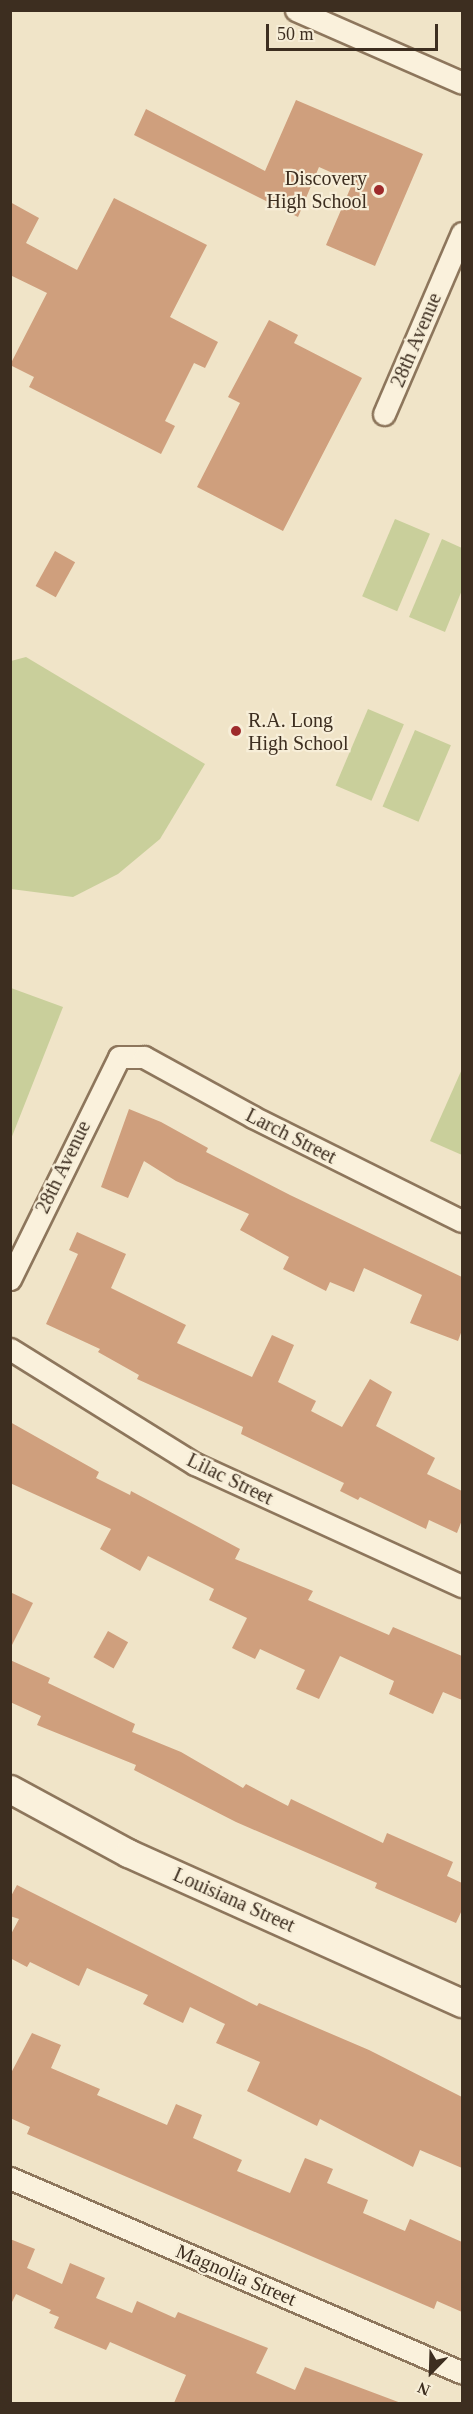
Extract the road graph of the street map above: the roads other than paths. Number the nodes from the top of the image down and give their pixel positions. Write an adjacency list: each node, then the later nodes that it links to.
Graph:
1 (296, 10): 2 (street)
2 (462, 83)
3 (462, 232): 4 (street, 28th Avenue)
4 (384, 414)
5 (119, 1057): 6 (street, Larch Street); 7 (street, 28th Avenue)
6 (462, 1221)
7 (10, 1279)
8 (10, 1349): 9 (street, Lilac Street)
9 (462, 1586)
10 (10, 1789): 11 (street, Louisiana Street)
11 (462, 2002)
12 (10, 2178): 13 (street, Magnolia Street)
13 (462, 2373)

